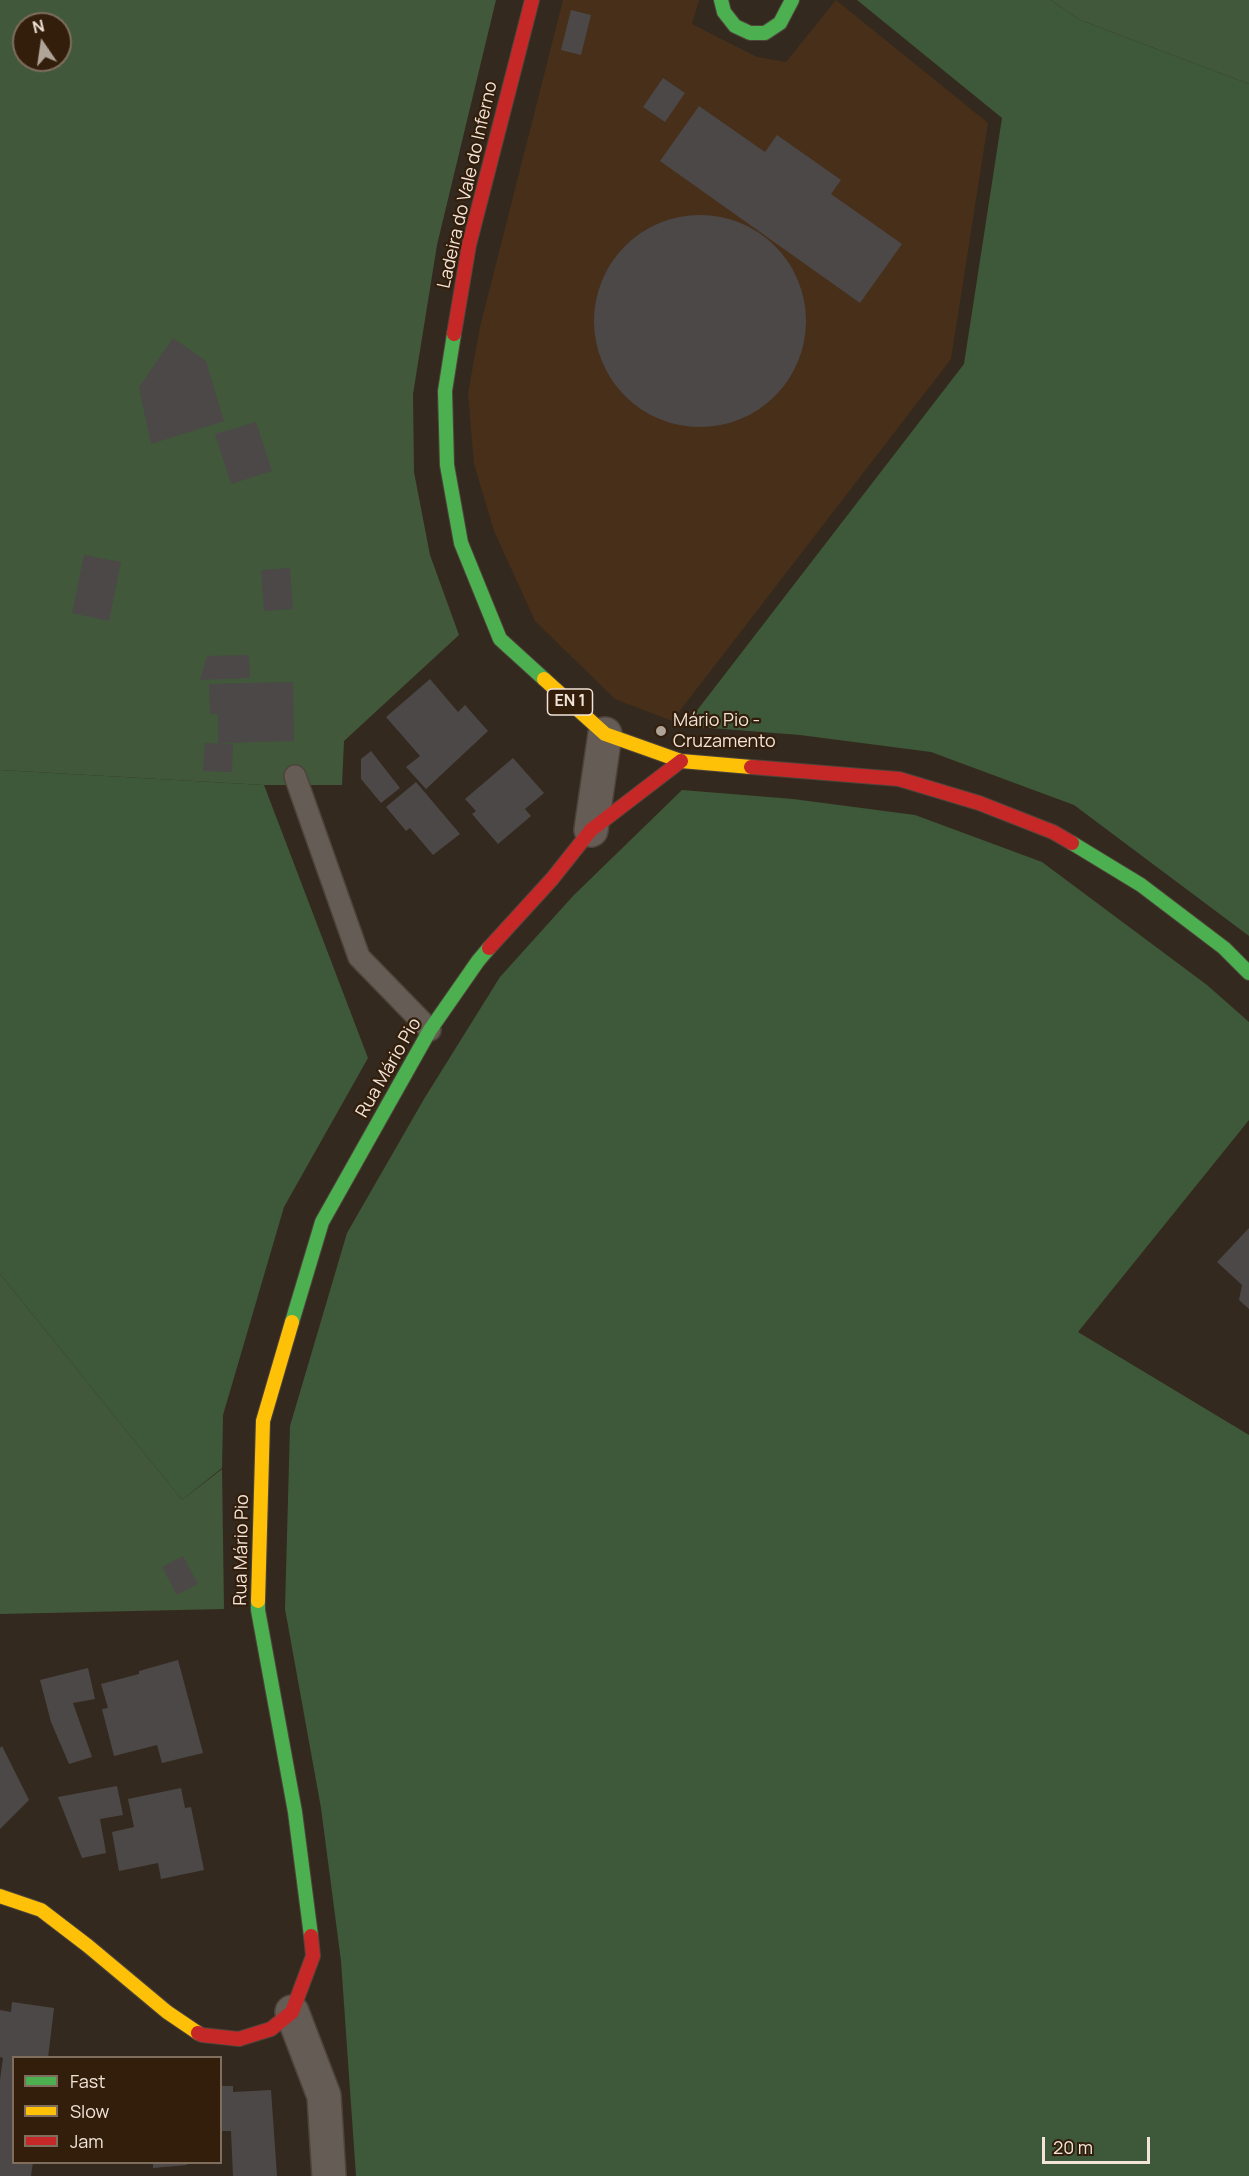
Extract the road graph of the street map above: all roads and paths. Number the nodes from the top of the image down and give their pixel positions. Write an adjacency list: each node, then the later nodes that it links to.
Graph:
1 (532, 0): 4 (street, Ladeira do Vale do Inferno / EN 1)
2 (721, 0): 3 (street)
3 (792, 0)
4 (605, 734): 5 (street, Ladeira do Vale do Inferno / EN 1); 7 (street)
5 (681, 760): 7 (street, Rua Mário Pio); 8 (street, Ladeira do Vale do Inferno / EN 1)
6 (295, 776): 9 (lane)
7 (591, 830): 9 (street, Rua Mário Pio)
8 (1249, 974)
9 (430, 1030): 11 (street, Rua Mário Pio)
10 (0, 1896): 11 (street)
11 (292, 2012): 12 (street)
12 (329, 2176)

